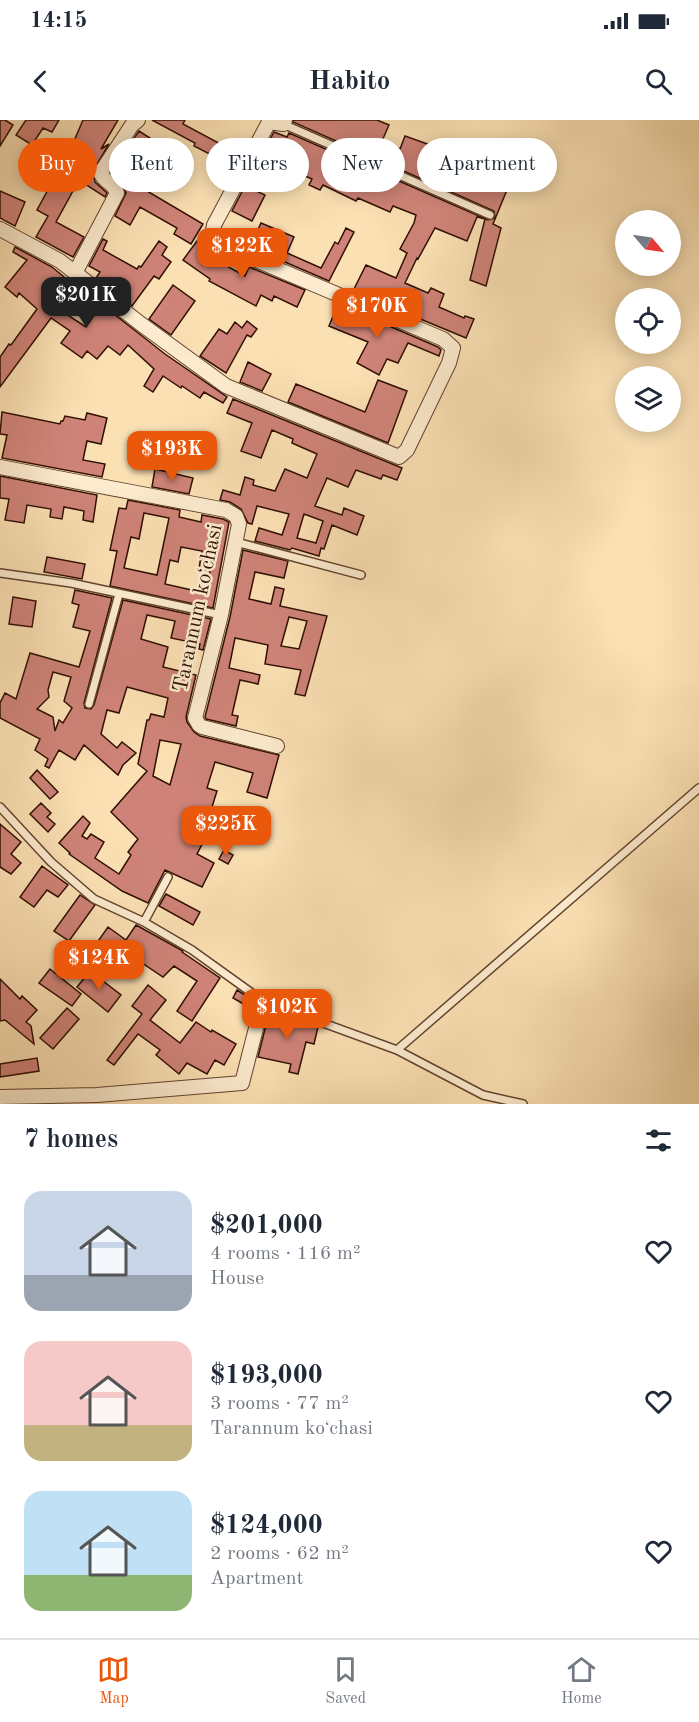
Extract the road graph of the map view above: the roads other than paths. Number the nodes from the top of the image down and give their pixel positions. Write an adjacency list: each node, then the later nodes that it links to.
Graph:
1 (138, 120): 5 (street)
2 (284, 122): 3 (lane); 5 (street)
3 (490, 215)
4 (0, 229): 5 (street)
5 (75, 273)
6 (0, 467): 7 (street, Tarannum koʻchasi)
7 (236, 542): 9 (lane); 11 (street, Tarannum koʻchasi)
8 (0, 573): 10 (lane)
9 (361, 574)
10 (119, 594): 11 (lane); 12 (lane)
11 (221, 615): 13 (street, Tarannum koʻchasi)
12 (89, 704)
13 (277, 746)
14 (699, 788): 19 (lane)
15 (0, 807): 17 (lane)
16 (168, 877): 17 (lane)
17 (144, 922): 18 (lane)
18 (263, 1001): 19 (lane); 21 (street)
19 (397, 1050): 22 (lane)
20 (0, 1097): 21 (street)
21 (90, 1100)
22 (523, 1104)

